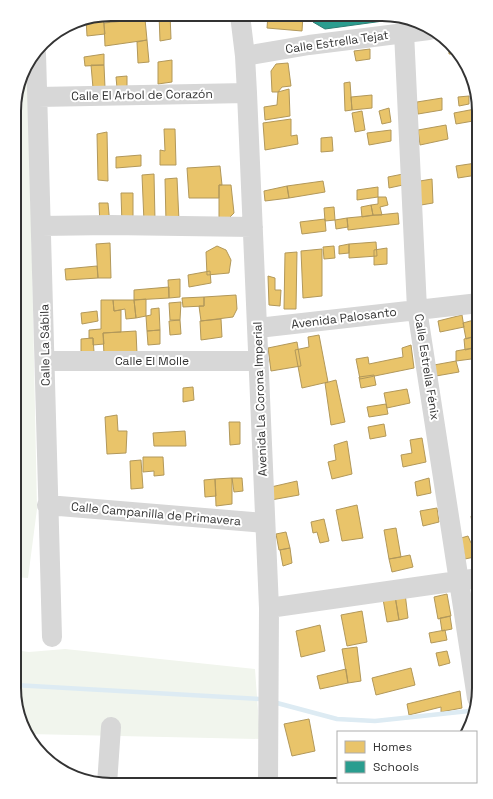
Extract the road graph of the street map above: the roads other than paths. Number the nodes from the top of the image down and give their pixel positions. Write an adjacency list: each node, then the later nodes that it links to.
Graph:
1 (241, 21): 4 (street, Avenida La Corona Imperial)
2 (422, 31): 3 (street, Calle Estrella Tejat)
3 (404, 32): 4 (street, Calle Estrella Tejat); 11 (street, Calle Estrella Fénix)
4 (245, 56): 6 (street, Avenida La Corona Imperial)
5 (36, 61): 7 (street, Calle La Sábila)
6 (247, 93): 7 (street, Calle El Arbol de Corazón); 9 (street, Avenida La Corona Imperial)
7 (38, 97): 8 (street, Calle La Sábila)
8 (41, 226): 9 (street); 14 (street, Calle La Sábila)
9 (253, 227): 12 (street, Avenida La Corona Imperial)
10 (472, 304): 11 (street, Avenida Palosanto)
11 (417, 309): 12 (street, Avenida Palosanto); 17 (street, Calle Estrella Fénix)
12 (258, 328): 13 (street, Avenida La Corona Imperial)
13 (259, 361): 14 (street, Calle El Molle); 16 (street, Avenida La Corona Imperial)
14 (46, 362): 15 (street, Calle La Sábila)
15 (47, 505): 16 (street, Calle Campanilla de Primavera); 20 (street, Calle La Sábila)
16 (265, 523): 18 (street, Avenida La Corona Imperial)
17 (470, 579): 18 (street); 19 (street, Calle Estrella Fénix)
18 (269, 608): 23 (street, Avenida La Corona Imperial)
19 (472, 613)
20 (52, 637)
21 (111, 727): 22 (street)
22 (107, 778)
23 (268, 778)

